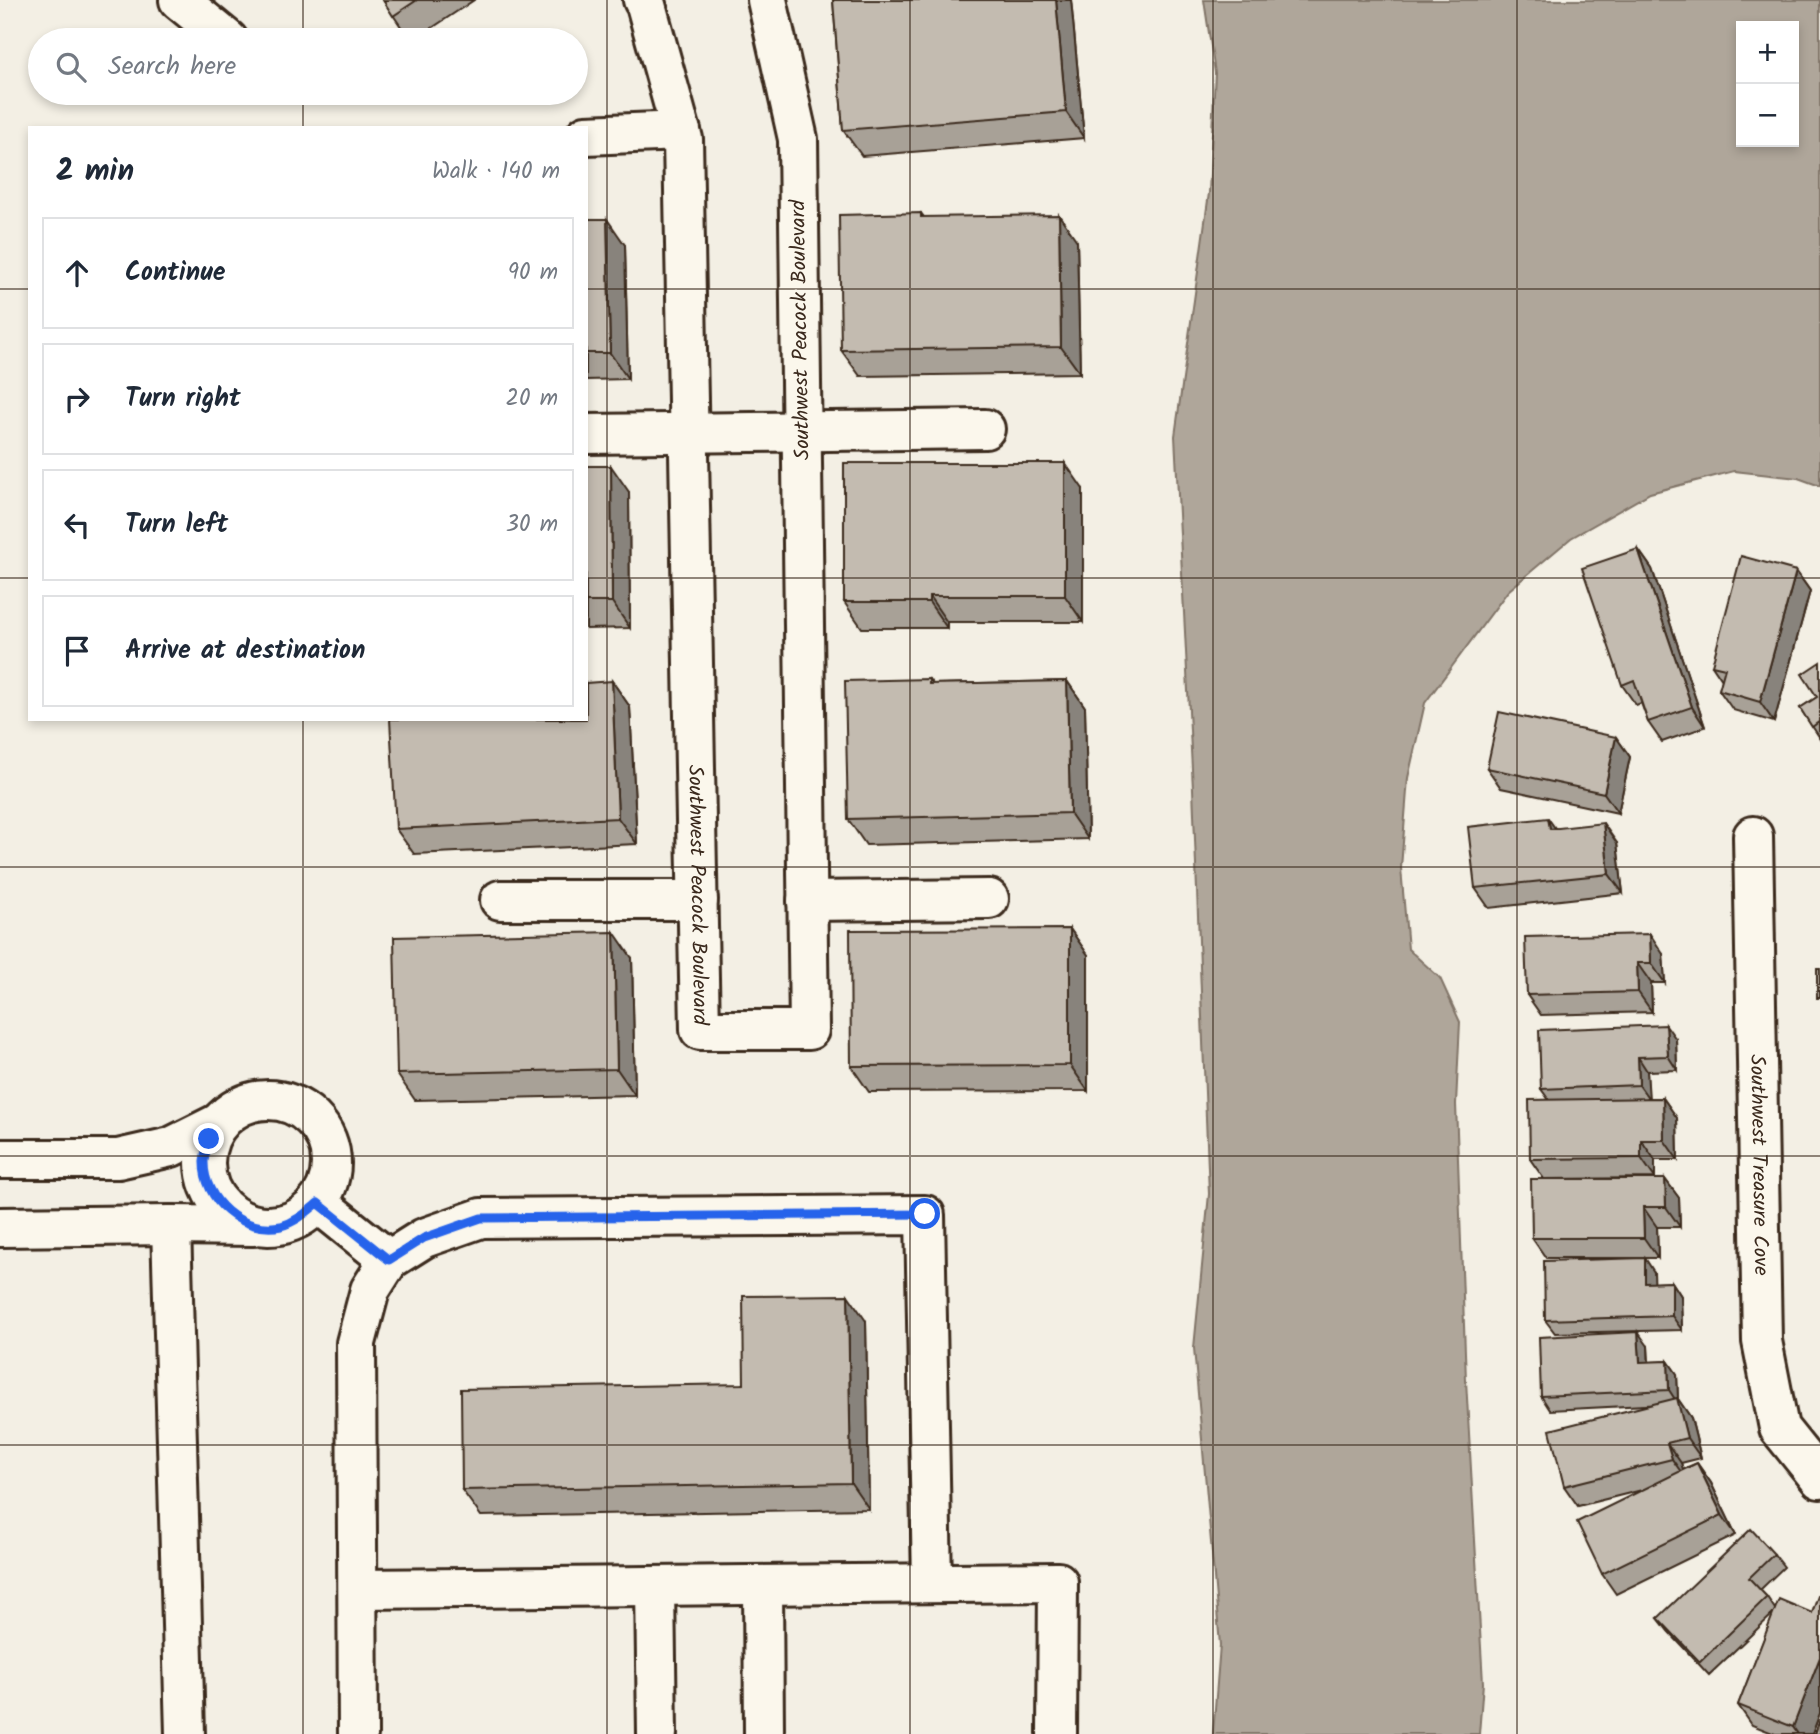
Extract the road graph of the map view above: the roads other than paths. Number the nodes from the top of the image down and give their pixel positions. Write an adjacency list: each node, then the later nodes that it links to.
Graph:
1 (179, 0): 4 (street)
2 (643, 0): 5 (street, Southwest Peacock Boulevard)
3 (767, 0): 8 (street, Southwest Peacock Boulevard)
4 (213, 28)
5 (681, 131): 6 (street); 9 (street, Southwest Peacock Boulevard)
6 (588, 135)
7 (985, 429): 8 (street)
8 (802, 430): 9 (street); 15 (street, Southwest Peacock Boulevard)
9 (689, 432): 10 (street); 14 (street, Southwest Peacock Boulevard)
10 (588, 434)
11 (1753, 836): 23 (street, Southwest Treasure Cove)
12 (989, 899): 15 (street)
13 (500, 900): 14 (street)
14 (698, 900): 15 (street, Southwest Peacock Boulevard)
15 (807, 901)
16 (217, 1124): 17 (street); 18 (street); 20 (street)
17 (0, 1159)
18 (318, 1203): 20 (street); 22 (street)
19 (171, 1225): 20 (street); 21 (street); 28 (street)
20 (255, 1226)
21 (0, 1227)
22 (389, 1260): 24 (street); 27 (street)
23 (1820, 1479)
24 (932, 1583): 25 (street); 32 (street)
25 (763, 1585): 26 (street); 31 (street)
26 (655, 1587): 27 (street); 30 (street)
27 (358, 1589): 29 (street)
28 (185, 1734)
29 (359, 1734)
30 (657, 1734)
31 (764, 1734)
32 (1057, 1734)

